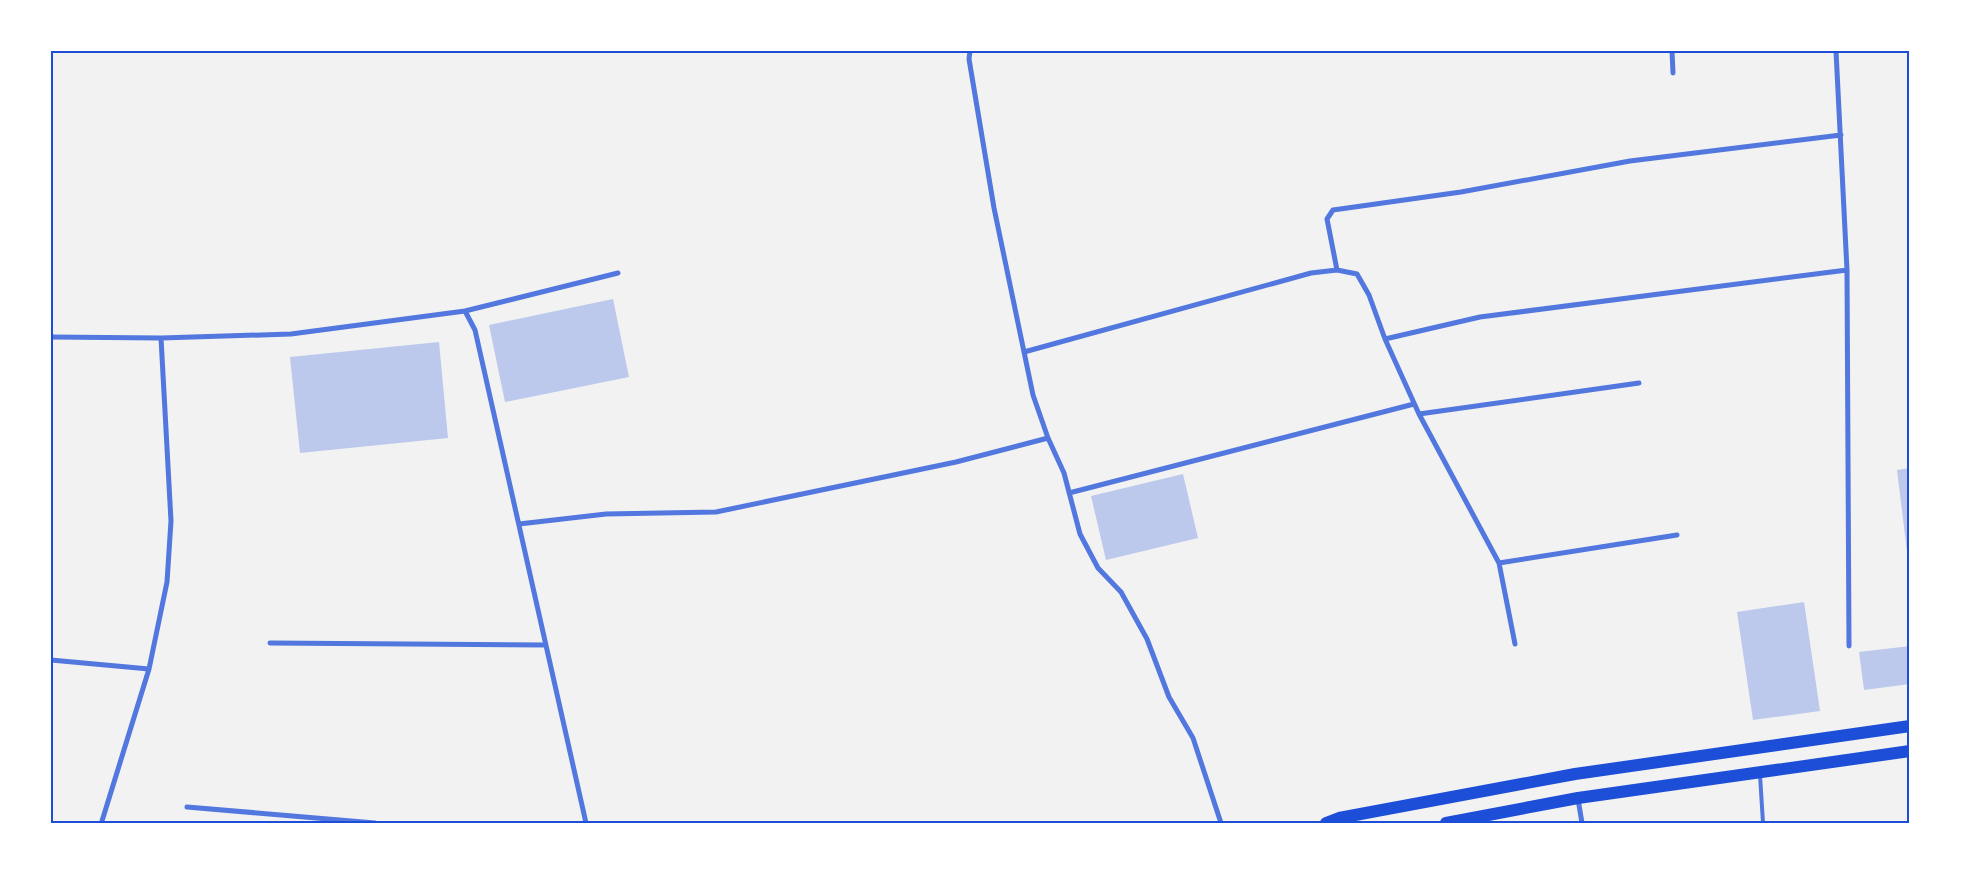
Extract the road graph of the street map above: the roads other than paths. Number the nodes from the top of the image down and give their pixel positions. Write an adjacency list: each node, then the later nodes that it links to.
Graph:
1 (970, 51): 13 (street)
2 (1672, 51): 4 (street)
3 (1836, 51): 5 (street)
4 (1673, 73)
5 (1841, 135): 6 (street); 7 (street)
6 (1337, 270): 12 (street); 13 (street)
7 (1847, 270): 12 (street); 25 (street)
8 (618, 273): 9 (street)
9 (465, 311): 11 (street); 19 (street)
10 (51, 337): 11 (street)
11 (161, 338): 27 (street)
12 (1385, 340): 15 (street)
13 (1024, 352): 17 (street)
14 (1640, 383): 16 (street)
15 (1414, 404): 16 (street); 18 (street)
16 (1419, 414): 21 (street)
17 (1048, 438): 18 (street); 19 (street)
18 (1069, 493): 36 (street)
19 (519, 524): 24 (street)
20 (1677, 535): 21 (street)
21 (1499, 563): 23 (street)
22 (270, 643): 24 (street)
23 (1514, 644)
24 (546, 645): 35 (street)
25 (1849, 646)
26 (51, 660): 27 (street)
27 (149, 669): 33 (street)
28 (1910, 726): 37 (main road)
29 (1910, 750): 30 (main road)
30 (1760, 772): 31 (main road); 40 (lane)
31 (1578, 798): 38 (main road); 39 (street)
32 (187, 808): 34 (street)
33 (102, 821)
34 (375, 823)
35 (586, 823)
36 (1221, 823)
37 (1326, 823)
38 (1446, 823)
39 (1582, 823)
40 (1762, 823)

